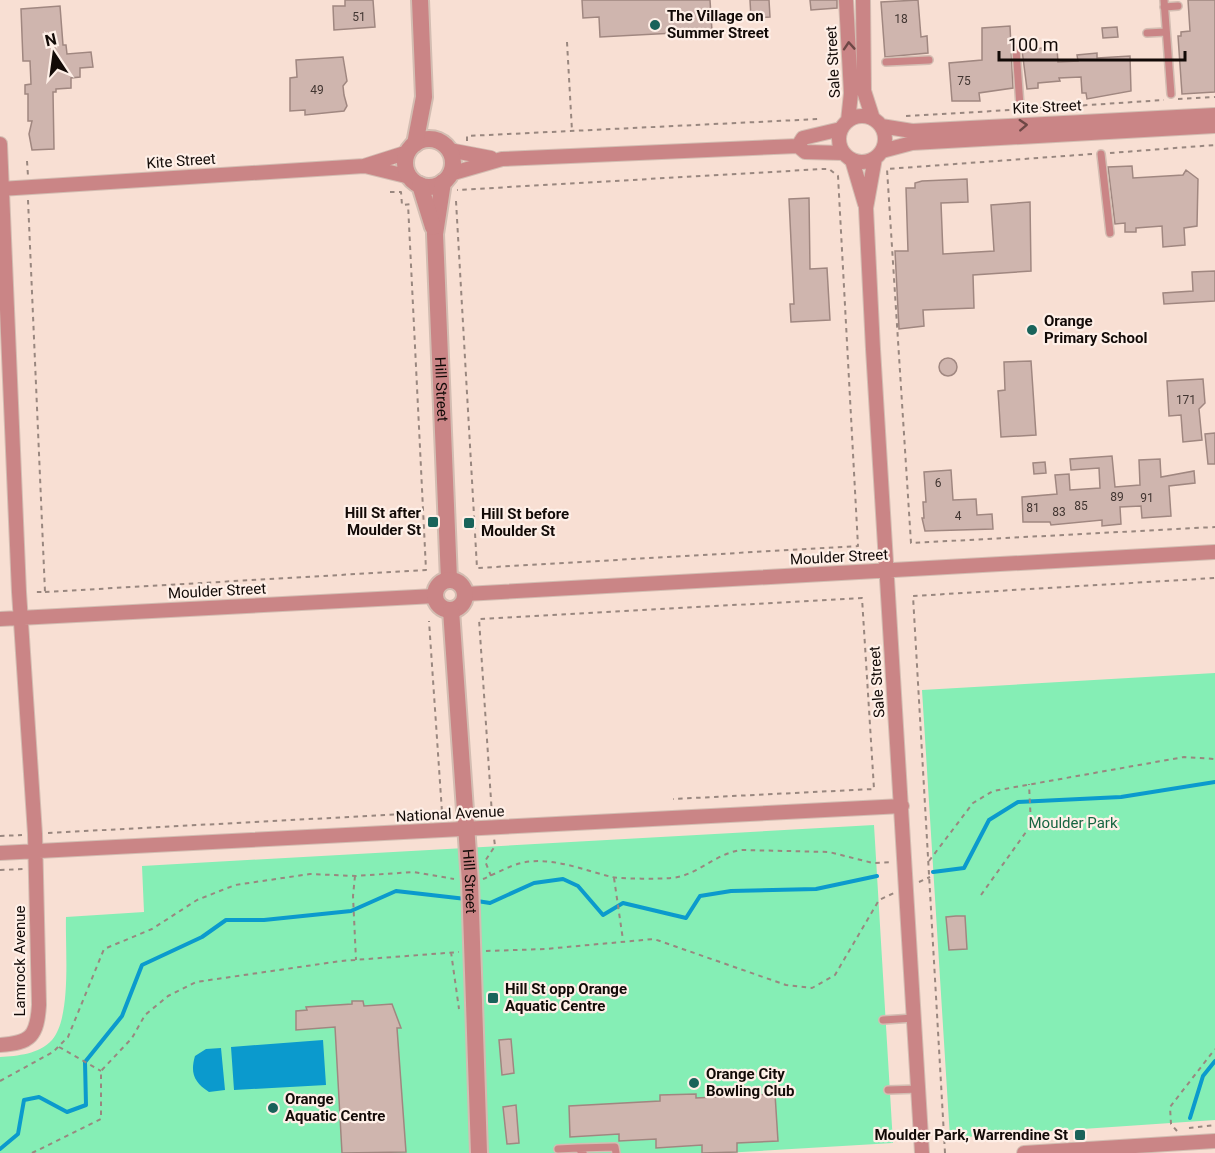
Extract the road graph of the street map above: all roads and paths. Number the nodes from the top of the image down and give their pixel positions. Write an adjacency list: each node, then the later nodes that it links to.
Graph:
1 (420, 0): 14 (street)
2 (846, 0): 19 (street, Sale Street, one-way to 2)
3 (863, 0): 18 (street, Sale Street)
4 (1164, 4): 5 (lane); 6 (lane)
5 (1178, 6)
6 (1166, 32): 7 (lane); 12 (lane)
7 (1147, 33)
8 (567, 42): 21 (path)
9 (1016, 49): 15 (lane)
10 (929, 60): 11 (lane)
11 (886, 62)
12 (1171, 94)
13 (1215, 97): 15 (path)
14 (424, 98): 24 (street); 27 (street)
15 (1018, 108): 17 (path)
16 (1215, 115): 18 (street, Kite Street, one-way to 16)
17 (898, 116)
18 (877, 122): 19 (street); 30 (street)
19 (844, 125): 22 (street); 31 (street)
20 (1215, 126): 30 (street, Kite Street)
21 (572, 131): 22 (path); 33 (path)
22 (821, 135): 25 (street)
23 (0, 144): 39 (street, Lamrock Avenue)
24 (445, 146): 27 (street); 33 (street); 36 (street)
25 (798, 146): 28 (street); 33 (street)
26 (1215, 146): 29 (path)
27 (411, 148): 34 (street, Kite Street); 37 (street)
28 (822, 152): 31 (street); 35 (path)
29 (1101, 154): 46 (lane); 47 (path)
30 (878, 155): 31 (street); 45 (street, Sale Street)
31 (848, 156): 45 (street, Sale Street)
32 (27, 161): 38 (path)
33 (468, 161): 36 (street); 40 (path)
34 (364, 166): 37 (street, Kite Street); 38 (street, Kite Street)
35 (823, 169): 40 (path); 42 (path)
36 (447, 178): 37 (street); 43 (street, Hill Street)
37 (415, 181): 43 (street, Hill Street)
38 (28, 187): 39 (street, Kite Street); 53 (path)
39 (1, 188): 52 (street, Lamrock Avenue)
40 (468, 189): 42 (path)
41 (390, 192): 44 (path)
42 (456, 201): 43 (path)
43 (432, 203): 44 (path); 51 (street, Hill Street)
44 (408, 204): 53 (path)
45 (866, 208): 49 (street, Sale Street)
46 (1110, 233)
47 (1215, 527)
48 (1215, 552): 49 (street, Moulder Street)
49 (887, 571): 54 (street, Moulder Street); 63 (street, Sale Street)
50 (1215, 578): 70 (path)
51 (449, 580): 54 (street); 55 (street)
52 (19, 592): 53 (path); 57 (street, Lamrock Avenue)
53 (45, 592)
54 (465, 594): 56 (street)
55 (435, 596): 56 (street); 57 (street, Moulder Street)
56 (451, 610): 65 (street, Hill Street)
57 (21, 618): 58 (street, Moulder Street); 66 (street, Lamrock Avenue)
58 (0, 619)
59 (429, 621): 66 (path)
60 (1215, 759): 61 (path)
61 (1029, 784): 70 (path); 81 (path)
62 (673, 799): 64 (path)
63 (902, 806): 64 (street, National Avenue); 71 (street, Sale Street)
64 (492, 829): 65 (street, National Avenue); 76 (path)
65 (466, 830): 68 (street, National Avenue); 79 (street, Hill Street)
66 (34, 834): 67 (path); 68 (street, Lamrock Avenue)
67 (0, 836)
68 (35, 851): 69 (street, National Avenue); 72 (street, Lamrock Avenue)
69 (0, 853)
70 (929, 861): 77 (path)
71 (905, 862): 78 (path); 80 (street, Sale Street)
72 (36, 868): 73 (path); 87 (street, Lamrock Avenue)
73 (0, 870)
74 (498, 874): 78 (path)
75 (355, 876): 79 (path); 84 (path); 88 (path)
76 (490, 876)
77 (930, 877): 80 (path); 103 (path)
78 (614, 878): 82 (path)
79 (470, 887): 83 (street, Hill Street)
80 (907, 887): 82 (path); 85 (street, Sale Street)
81 (981, 895)
82 (623, 940): 83 (path)
83 (472, 951): 84 (path); 100 (street, Hill Street)
84 (356, 960): 90 (path)
85 (915, 1018): 86 (lane); 92 (street, Sale Street)
86 (884, 1020)
87 (0, 1044)
88 (58, 1047): 90 (path); 91 (path)
89 (1215, 1049): 95 (path)
90 (100, 1071): 99 (path)
91 (0, 1081)
92 (920, 1089): 93 (lane); 102 (street, Sale Street)
93 (888, 1090)
94 (1215, 1125): 95 (path)
95 (1178, 1136): 96 (street); 104 (street)
96 (1215, 1141)
97 (558, 1149): 98 (lane)
98 (581, 1151): 101 (lane)
99 (32, 1153)
100 (479, 1153)
101 (616, 1153)
102 (922, 1153)
103 (945, 1153)
104 (1024, 1153)

